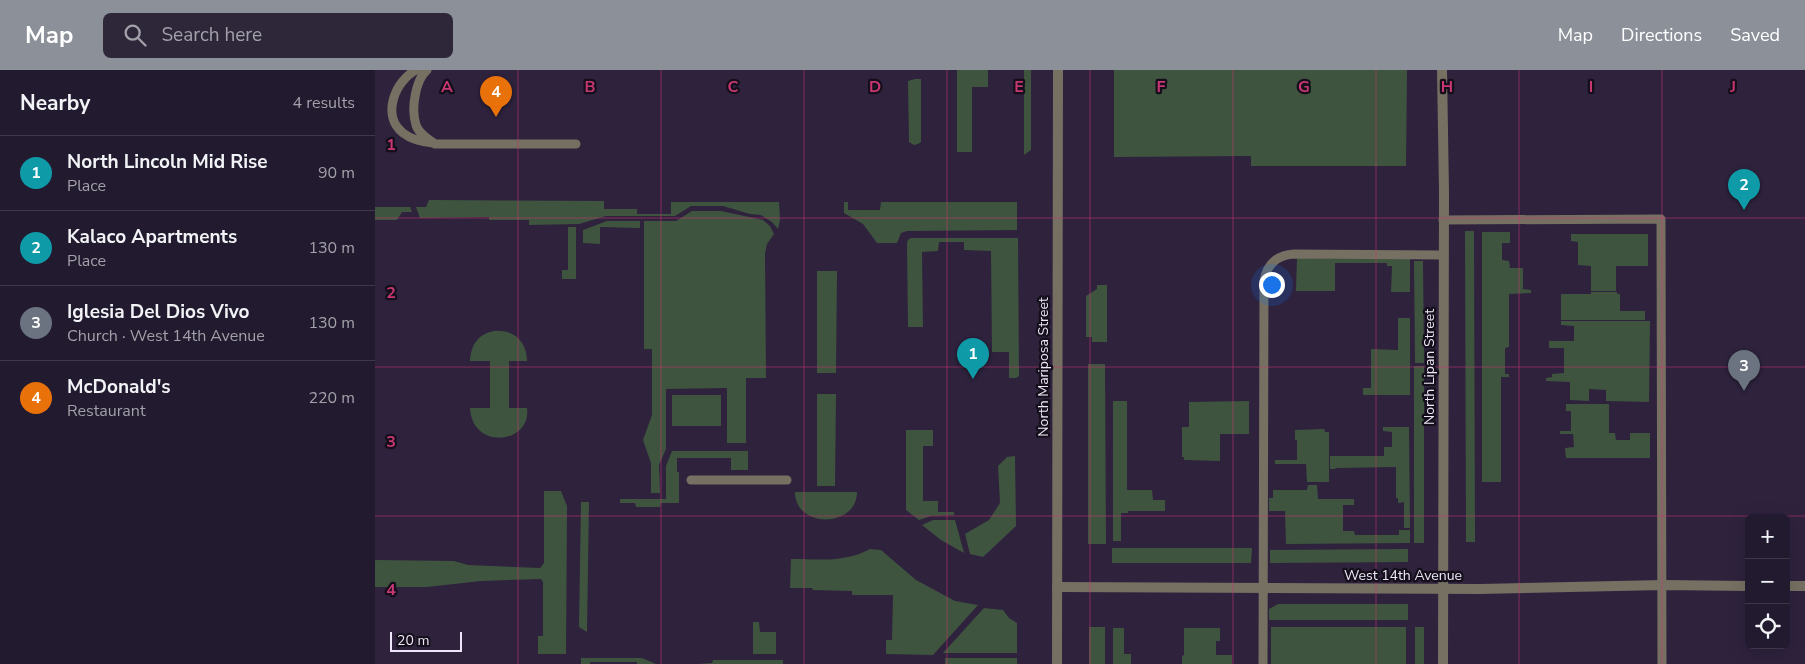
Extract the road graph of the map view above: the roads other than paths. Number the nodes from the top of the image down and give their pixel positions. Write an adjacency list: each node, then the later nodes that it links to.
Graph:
1 (416, 70): 5 (lane)
2 (427, 70): 5 (lane)
3 (1058, 70): 15 (street, North Mariposa Street)
4 (1442, 70): 7 (street, North Lipan Street)
5 (435, 144): 6 (lane)
6 (576, 144)
7 (1443, 220): 8 (street, North Lipan Street); 11 (lane)
8 (1443, 254): 16 (lane); 17 (street, North Lipan Street)
9 (691, 480): 10 (lane)
10 (787, 480)
11 (1663, 586): 12 (street, West 14th Avenue); 17 (street, West 14th Avenue); 21 (lane)
12 (1745, 586)
13 (1790, 586): 14 (street)
14 (1805, 586)
15 (1057, 588): 16 (street, West 14th Avenue); 18 (street, North Mariposa Street)
16 (1263, 588): 17 (street, West 14th Avenue); 19 (lane)
17 (1443, 589): 20 (street, North Lipan Street)
18 (1057, 664)
19 (1263, 664)
20 (1443, 664)
21 (1662, 664)

